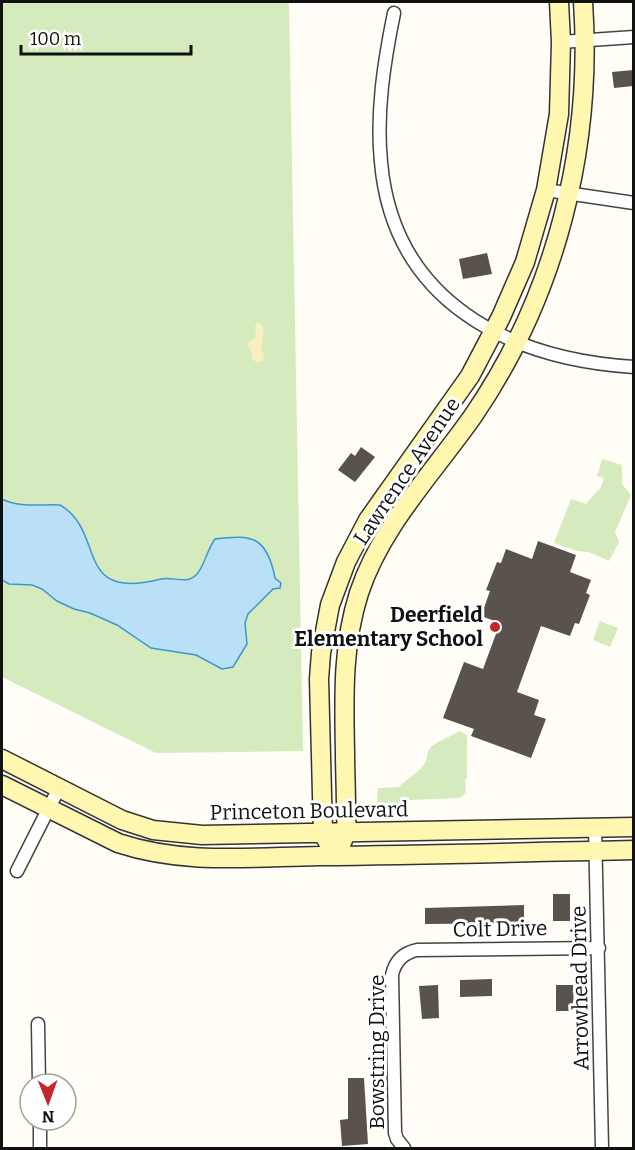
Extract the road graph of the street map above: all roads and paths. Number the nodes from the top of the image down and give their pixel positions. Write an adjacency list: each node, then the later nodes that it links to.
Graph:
1 (559, 2): 6 (street, Lawrence Avenue)
2 (582, 2): 5 (street, Lawrence Avenue)
3 (394, 13): 10 (street)
4 (633, 37): 5 (street)
5 (585, 40): 6 (street); 8 (street, Lawrence Avenue)
6 (561, 42): 7 (street, Lawrence Avenue)
7 (546, 190): 8 (street); 10 (street, Lawrence Avenue)
8 (569, 194): 9 (street); 11 (street, Lawrence Avenue)
9 (633, 204)
10 (494, 332): 11 (street); 19 (street, Lawrence Avenue)
11 (515, 343): 12 (street); 20 (street, Lawrence Avenue)
12 (633, 367)
13 (2, 759): 15 (street, Princeton Boulevard)
14 (2, 786): 16 (street)
15 (59, 788): 16 (street); 19 (street, Princeton Boulevard)
16 (48, 809): 23 (street); 24 (street)
17 (633, 827): 18 (street, Princeton Boulevard)
18 (596, 828): 20 (street, Princeton Boulevard); 22 (street, Arrowhead Drive)
19 (323, 832): 20 (street, Princeton Boulevard); 23 (street, Lawrence Avenue)
20 (346, 832): 23 (street, Lawrence Avenue)
21 (633, 850): 22 (street)
22 (597, 851): 23 (street); 25 (street, Arrowhead Drive)
23 (335, 856)
24 (17, 871)
25 (599, 948): 26 (street, Colt Drive); 32 (street, Arrowhead Drive)
26 (403, 955): 31 (street, Bowstring Drive)
27 (38, 1024): 28 (street)
28 (39, 1072)
29 (40, 1132): 30 (street)
30 (40, 1149)
31 (404, 1149)
32 (602, 1149)

